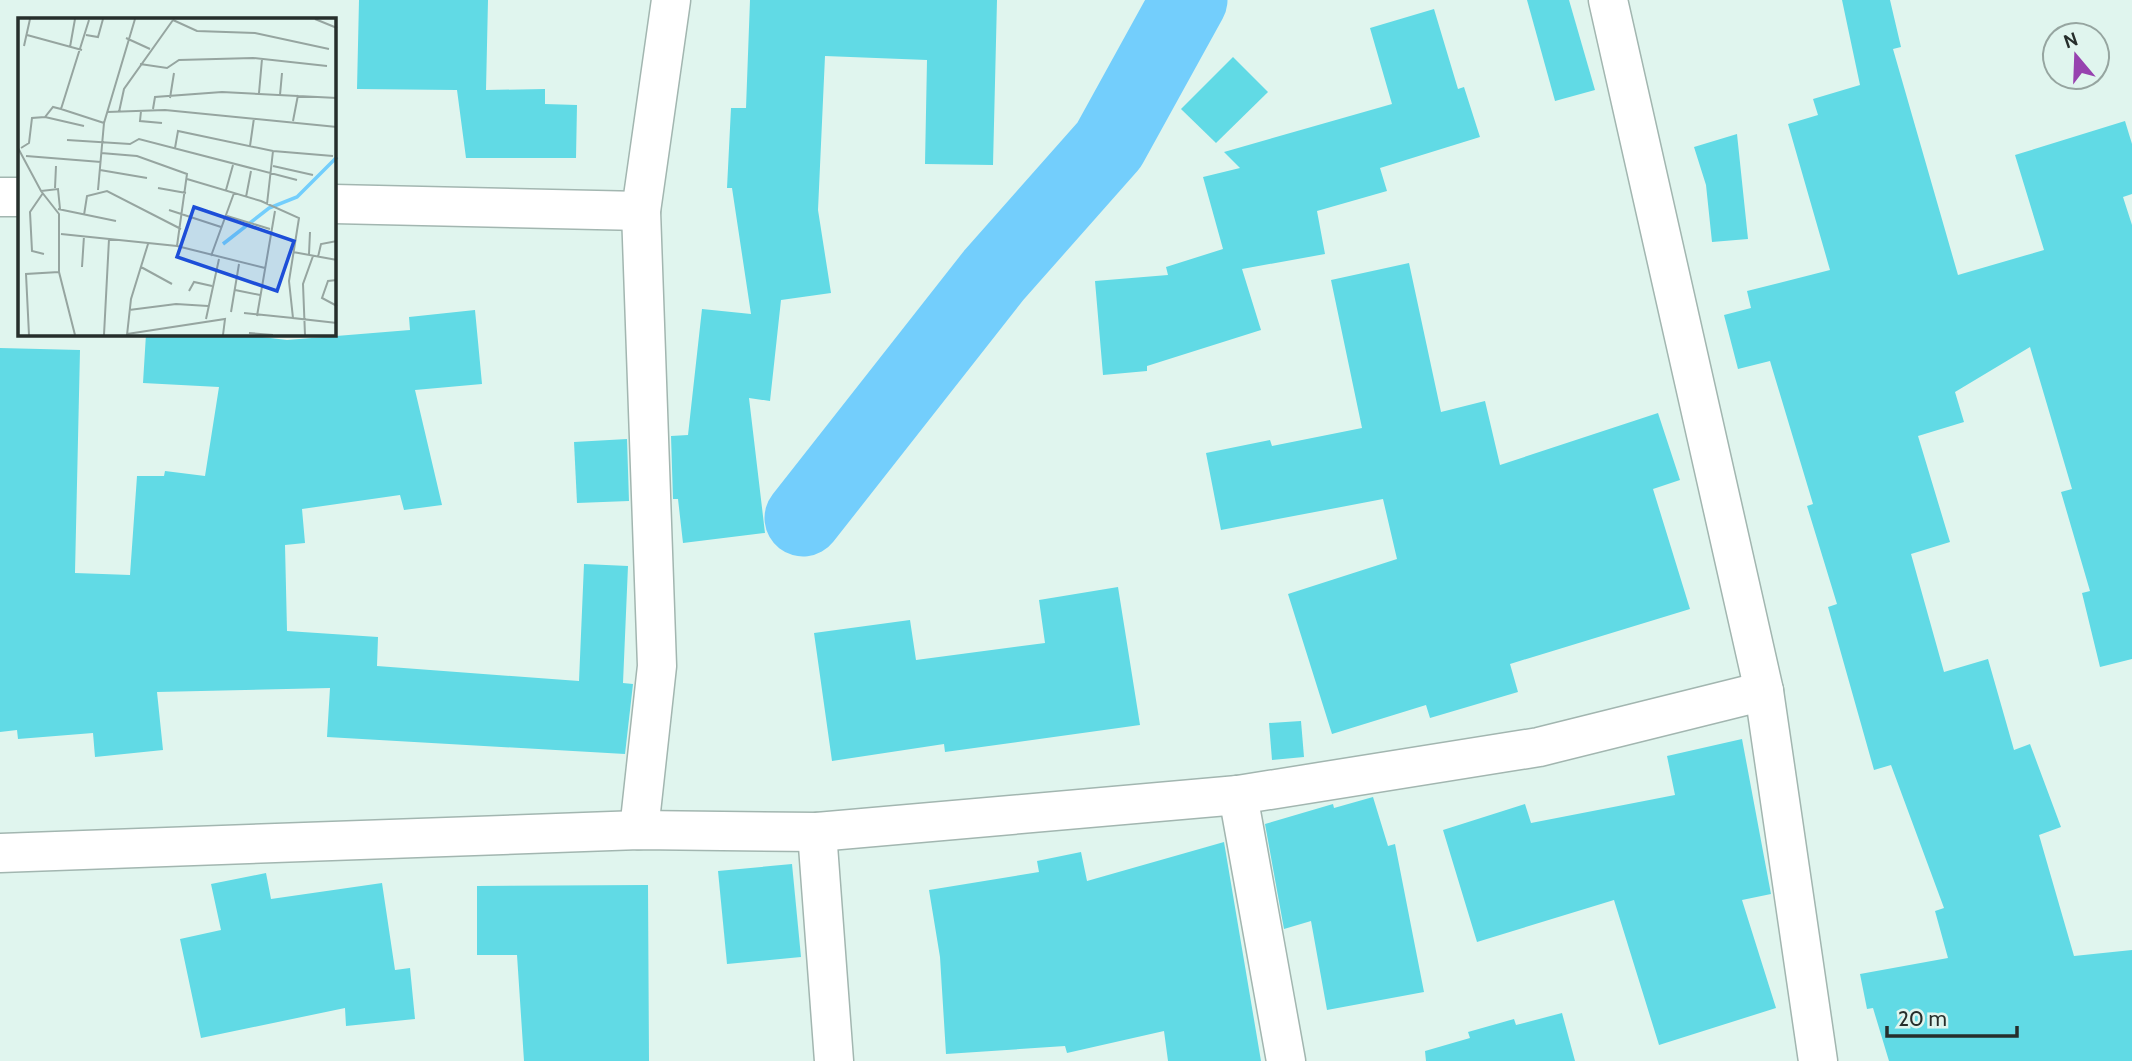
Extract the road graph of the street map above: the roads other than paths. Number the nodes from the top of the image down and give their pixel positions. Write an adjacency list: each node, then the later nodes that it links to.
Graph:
1 (671, 0): 6 (street)
2 (1608, 0): 7 (street)
3 (0, 197): 4 (street)
4 (18, 197)
5 (336, 204): 6 (street)
6 (641, 211): 9 (street)
7 (1764, 691): 8 (street); 14 (street)
8 (1238, 795): 10 (street); 13 (street)
9 (639, 830): 10 (street); 11 (street)
10 (817, 832): 12 (street)
11 (0, 853)
12 (834, 1061)
13 (1286, 1061)
14 (1818, 1061)

